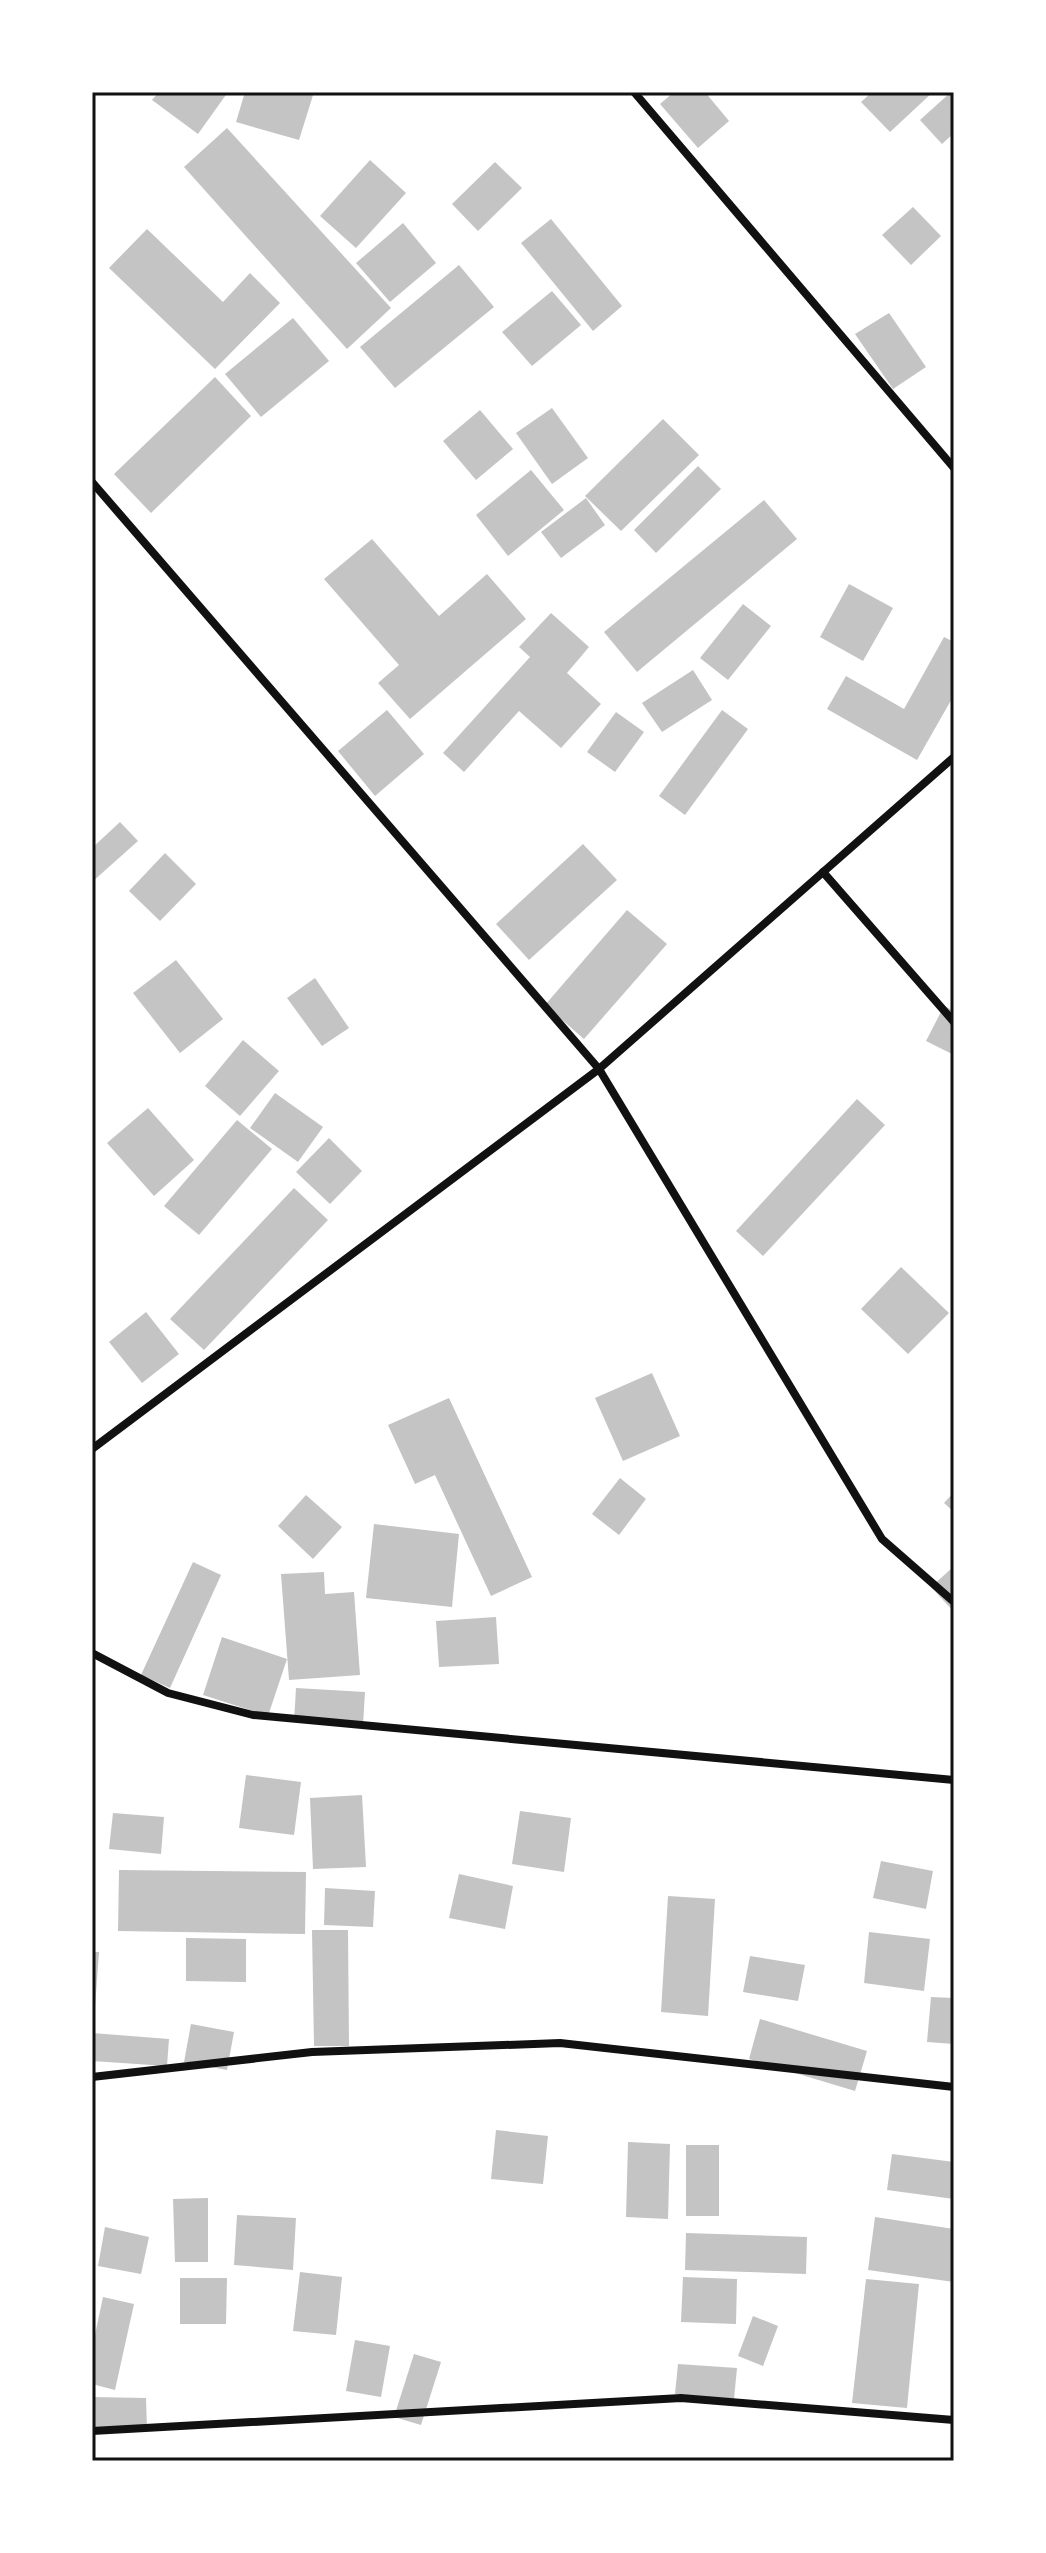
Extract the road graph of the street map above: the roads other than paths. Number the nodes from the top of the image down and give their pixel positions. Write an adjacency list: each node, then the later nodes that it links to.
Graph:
1 (634, 92): 2 (street)
2 (954, 468)
3 (92, 482): 7 (street)
4 (954, 757): 5 (street)
5 (823, 872): 6 (street); 7 (street)
6 (954, 1022)
7 (599, 1069): 8 (street); 9 (street)
8 (92, 1449)
9 (954, 1602)
10 (92, 1653): 11 (street)
11 (954, 1780)
12 (92, 2077): 13 (street)
13 (954, 2087)
14 (954, 2420): 15 (street)
15 (92, 2431)

